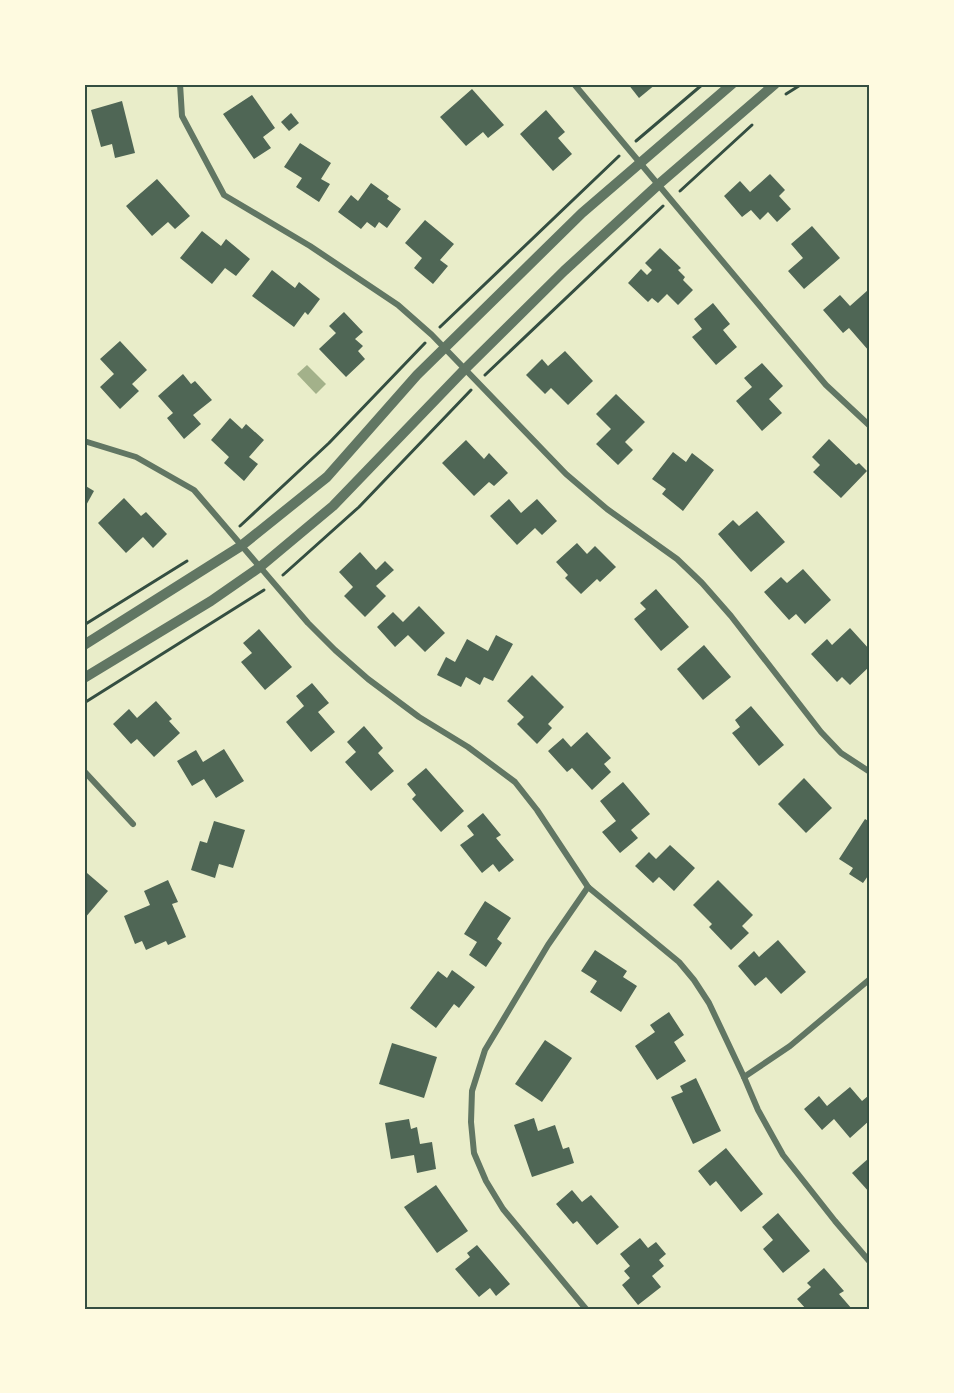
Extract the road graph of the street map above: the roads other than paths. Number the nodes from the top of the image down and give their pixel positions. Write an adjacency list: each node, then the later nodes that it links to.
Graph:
1 (180, 84): 7 (street)
2 (574, 84): 5 (street)
3 (732, 84): 5 (street)
4 (775, 84): 6 (street)
5 (640, 162): 6 (street); 7 (street)
6 (659, 184): 8 (street); 9 (street)
7 (445, 349): 8 (street); 11 (street)
8 (464, 370): 12 (street); 16 (street)
9 (870, 426)
10 (84, 441): 11 (street)
11 (241, 546): 12 (street); 13 (street)
12 (260, 567): 14 (street); 18 (street)
13 (84, 645)
14 (84, 678)
15 (84, 771): 17 (street)
16 (870, 772)
17 (133, 824)
18 (588, 887): 20 (street); 22 (street)
19 (870, 979): 20 (street)
20 (744, 1077): 21 (street)
21 (870, 1262)
22 (586, 1309)

